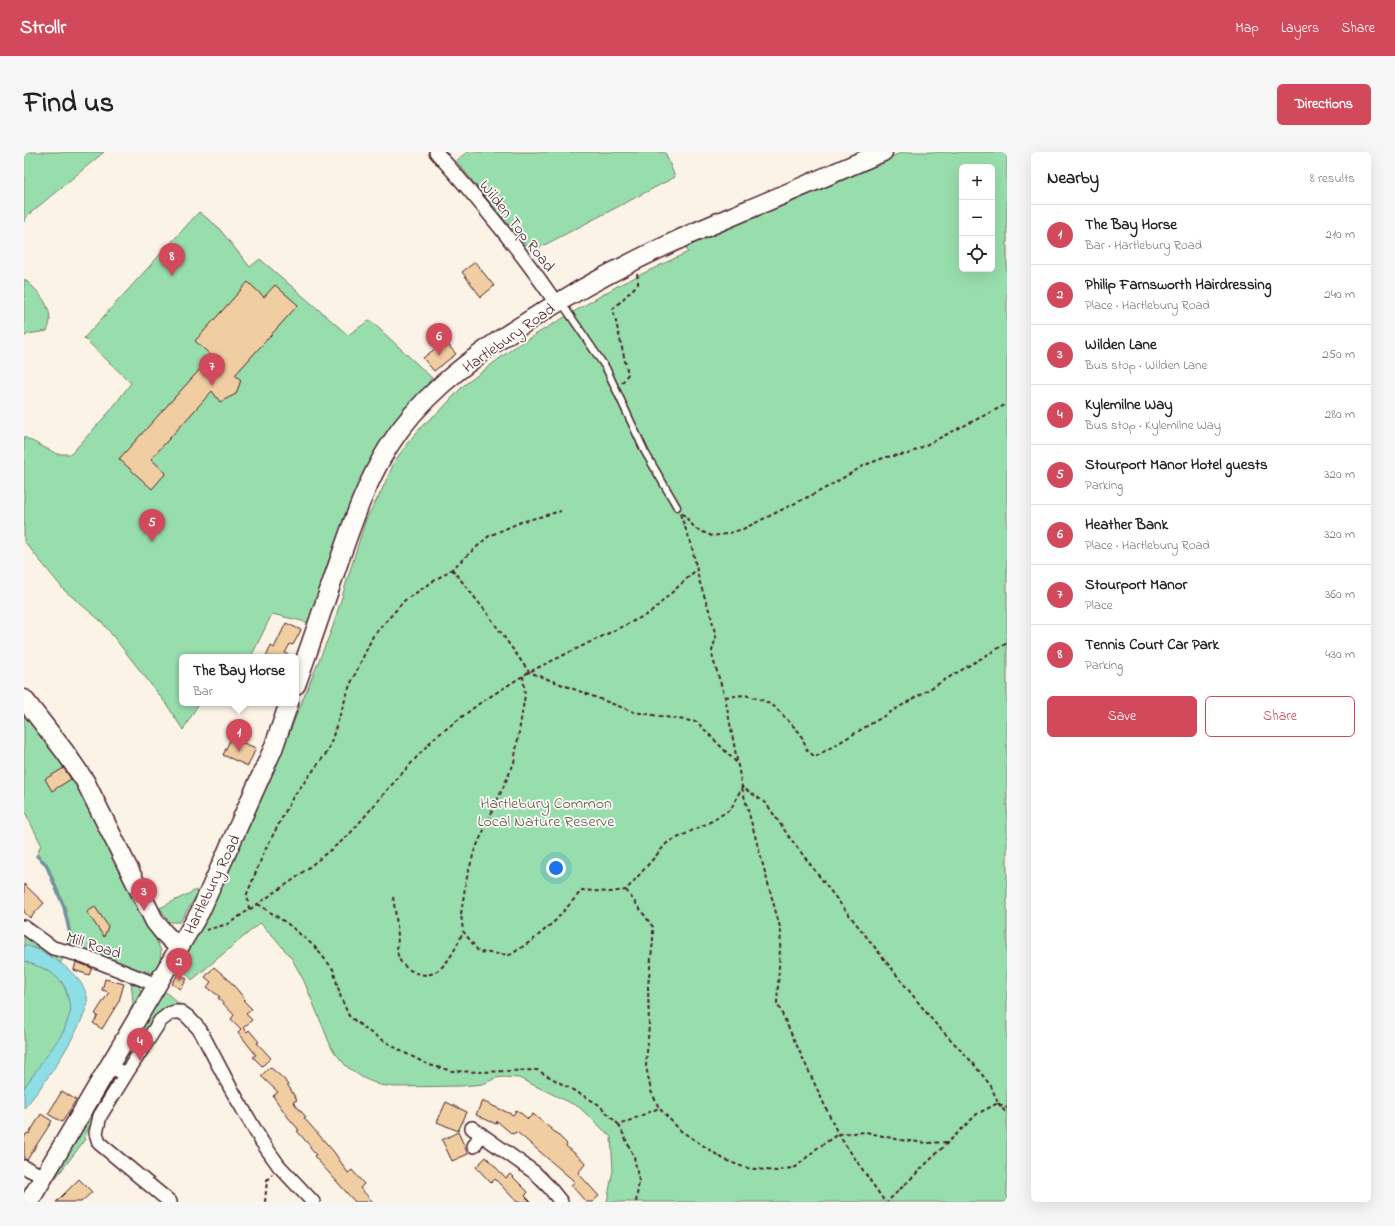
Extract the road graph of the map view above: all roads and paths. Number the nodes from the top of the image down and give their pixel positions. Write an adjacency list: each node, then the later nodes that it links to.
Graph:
1 (436, 152): 4 (street, Wilden Top Road)
2 (883, 152): 3 (main road, Hartlebury Road)
3 (632, 262): 4 (main road, Hartlebury Road); 5 (path)
4 (558, 302): 5 (lane); 14 (main road, Hartlebury Road)
5 (616, 392): 7 (lane)
6 (1007, 404): 7 (path)
7 (677, 507): 10 (path)
8 (561, 511): 9 (path)
9 (452, 569): 12 (path); 23 (path)
10 (696, 570): 12 (path); 15 (path)
11 (1007, 643): 15 (path)
12 (529, 672): 13 (path); 18 (path)
13 (523, 676): 22 (path); 25 (path)
14 (299, 677)
15 (725, 697): 18 (path)
16 (24, 700): 26 (main road)
17 (289, 706): 26 (main road, Hartlebury Road)
18 (738, 764): 19 (path)
19 (742, 787): 20 (path); 30 (path); 35 (path)
20 (626, 890): 25 (path); 31 (path)
21 (393, 897): 25 (path)
22 (258, 904): 23 (path); 34 (path)
23 (249, 910): 26 (path)
24 (24, 928): 27 (street, Mill Road)
25 (463, 930)
26 (183, 941): 27 (main road, Hartlebury Road)
27 (157, 985): 28 (main road, Hartlebury Road)
28 (110, 1066): 29 (street); 40 (main road, Hartlebury Road)
29 (126, 1074): 38 (street); 42 (street)
30 (998, 1103): 32 (path); 33 (path); 36 (path)
31 (659, 1108): 34 (path); 35 (path)
32 (1007, 1108)
33 (1007, 1114)
34 (619, 1126): 46 (path)
35 (838, 1134): 36 (path); 47 (path)
36 (948, 1142): 47 (path)
37 (474, 1146): 45 (street)
38 (279, 1166): 43 (path); 44 (street)
39 (24, 1167): 40 (street)
40 (44, 1177): 41 (main road, Hartlebury Road)
41 (29, 1202)
42 (170, 1202)
43 (265, 1202)
44 (313, 1202)
45 (561, 1202)
46 (636, 1202)
47 (886, 1202)

